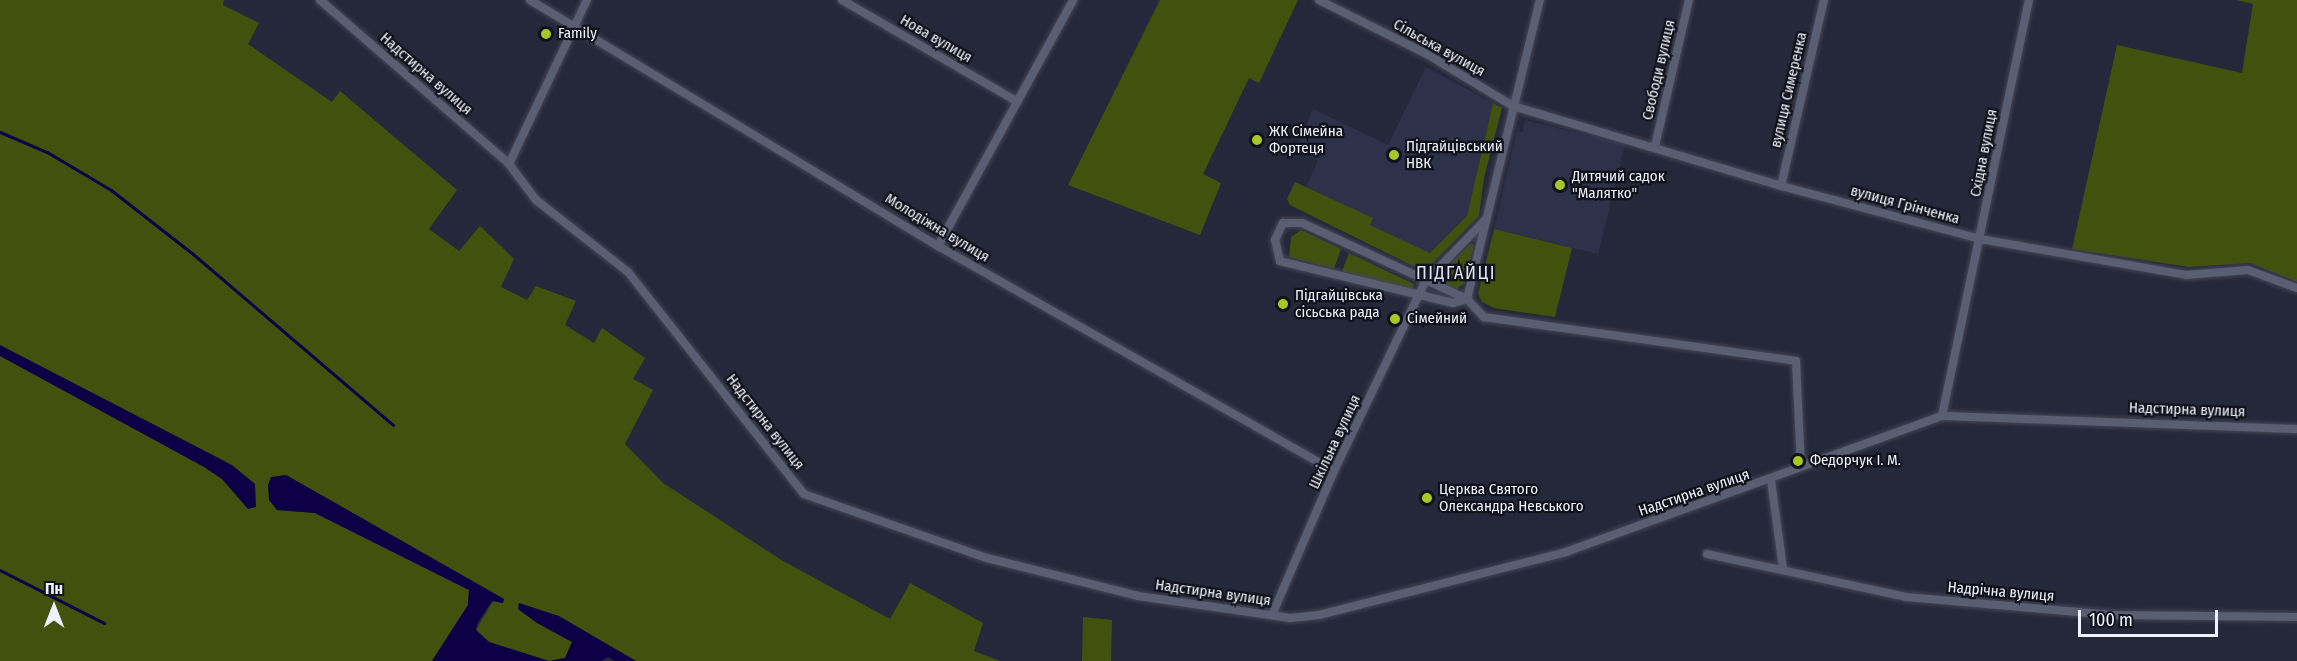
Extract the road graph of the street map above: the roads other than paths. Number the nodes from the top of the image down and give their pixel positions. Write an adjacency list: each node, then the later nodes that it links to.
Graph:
1 (320, 0): 15 (street, Надстирна вулиця)
2 (530, 0): 11 (street, Молодіжна вулиця)
3 (587, 0): 11 (street)
4 (842, 0): 12 (street, Нова вулиця)
5 (1073, 0): 12 (street)
6 (1319, 0): 13 (street, Сільська вулиця)
7 (1540, 0): 13 (street)
8 (1689, 0): 14 (street, Свободи вулиця)
9 (1824, 0): 16 (street, вулиця Симеренка)
10 (2029, 0): 18 (street, Східна вулиця)
11 (575, 24): 15 (street); 19 (street, Молодіжна вулиця)
12 (1018, 102): 19 (street)
13 (1513, 106): 14 (street, вулиця Грінченка); 17 (street)
14 (1655, 146): 16 (street, вулиця Грінченка)
15 (509, 164): 31 (street, Надстирна вулиця)
16 (1781, 186): 18 (street, вулиця Грінченка)
17 (1486, 219): 20 (street); 23 (street)
18 (1980, 239): 21 (street, вулиця Грінченка); 24 (street, Східна вулиця)
19 (938, 246): 27 (street, Молодіжна вулиця)
20 (1425, 282): 22 (street, Шкільна вулиця); 22 (street); 23 (street)
21 (2297, 288)
22 (1419, 296): 23 (street); 27 (street, Шкільна вулиця)
23 (1467, 299): 26 (street)
24 (1942, 416): 25 (street, Надстирна вулиця); 26 (street, Надстирна вулиця)
25 (2297, 429)
26 (1801, 466): 28 (street, Надстирна вулиця)
27 (1334, 471): 31 (street, Шкільна вулиця)
28 (1771, 480): 30 (street); 31 (street, Надстирна вулиця)
29 (1707, 554): 30 (street, Надрічна вулиця)
30 (1783, 570): 32 (street, Надрічна вулиця)
31 (1272, 615)
32 (2297, 617)

